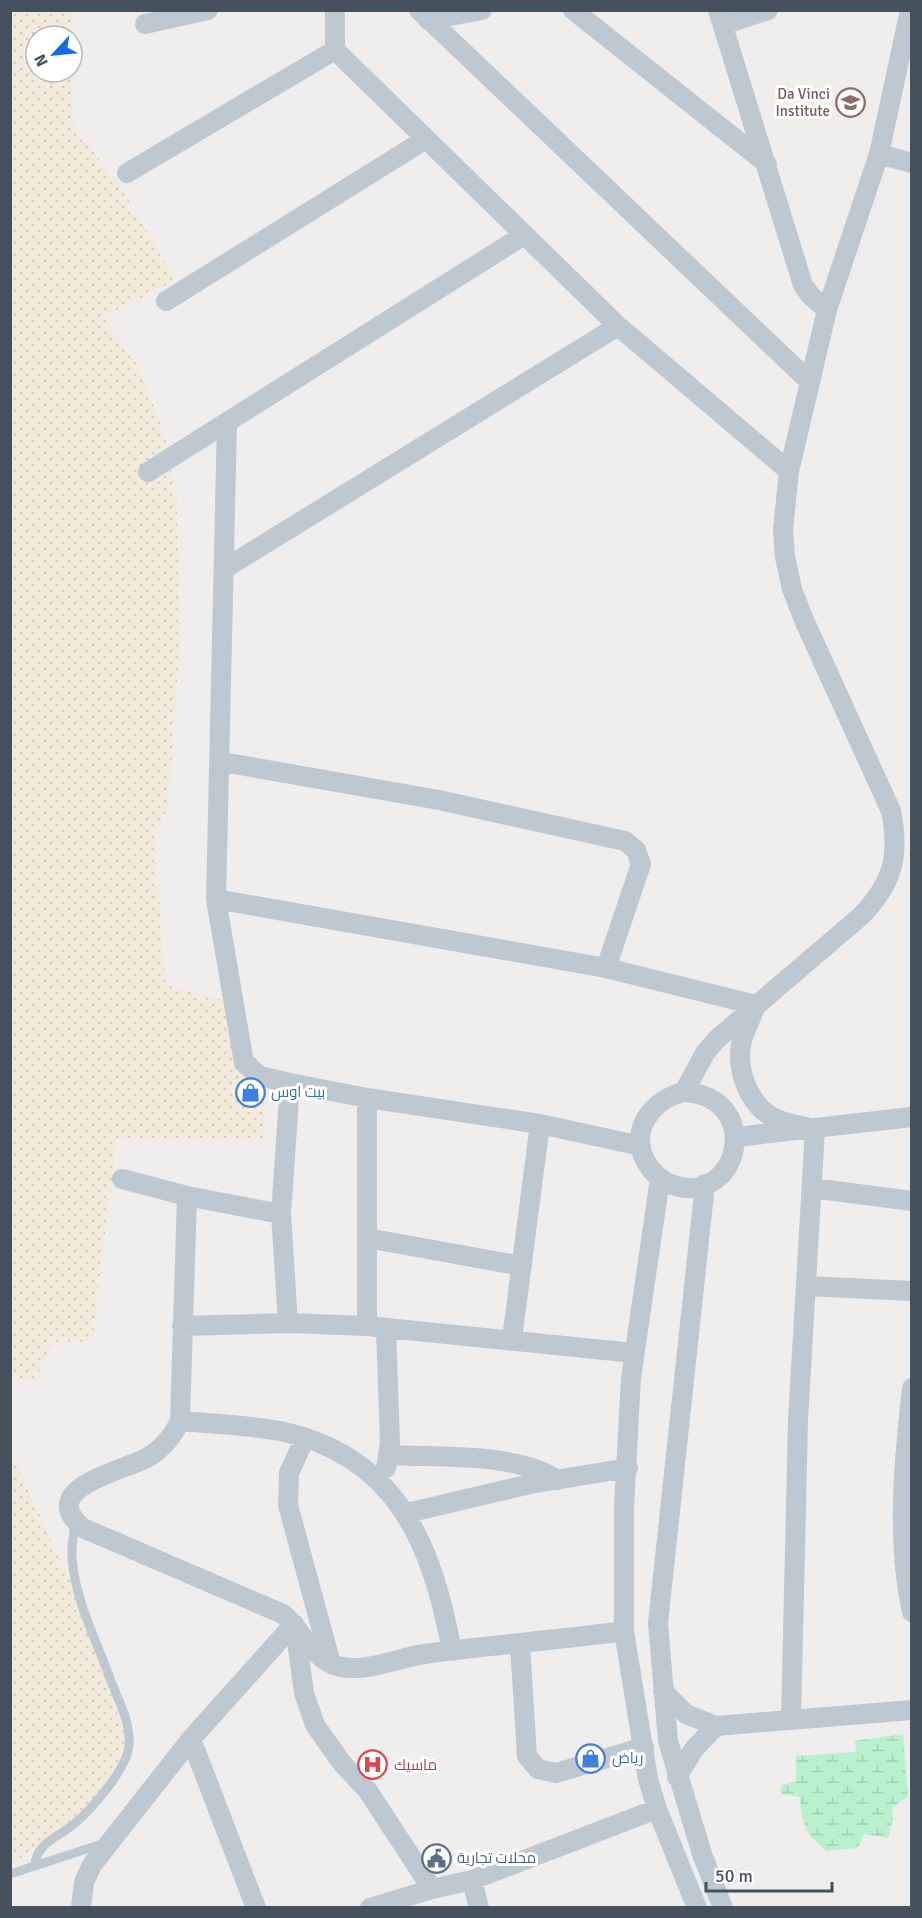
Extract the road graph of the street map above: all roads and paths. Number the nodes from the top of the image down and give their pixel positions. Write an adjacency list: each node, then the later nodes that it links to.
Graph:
1 (208, 10): 9 (street)
2 (335, 10): 10 (street)
3 (482, 10): 7 (street)
4 (573, 10): 14 (street)
5 (768, 10): 8 (street)
6 (910, 10): 12 (street)
7 (424, 15): 20 (street)
8 (721, 18): 14 (street)
9 (145, 24)
10 (335, 50): 11 (street); 15 (street)
11 (426, 139): 16 (street); 17 (street)
12 (879, 154): 13 (street); 18 (street)
13 (912, 163)
14 (767, 164): 18 (street)
15 (127, 173)
16 (524, 235): 19 (street); 21 (street)
17 (166, 301)
18 (827, 310): 20 (street)
19 (618, 326): 22 (street); 24 (street)
20 (810, 382): 22 (street)
21 (227, 422): 23 (street); 24 (street)
22 (789, 471): 28 (street)
23 (148, 472)
24 (224, 569): 25 (street)
25 (222, 762): 26 (street); 27 (street)
26 (216, 899): 27 (street); 29 (street)
27 (606, 968): 28 (street)
28 (756, 1005): 30 (street); 34 (street)
29 (290, 1083): 31 (street); 43 (street)
30 (684, 1092): 35 (street); 36 (street)
31 (367, 1098): 33 (street); 44 (street)
32 (912, 1117): 34 (street)
33 (540, 1124): 36 (street); 45 (street)
34 (815, 1130): 35 (street); 40 (street)
35 (735, 1137): 39 (street)
36 (641, 1146): 38 (street)
37 (122, 1179): 41 (street)
38 (660, 1179): 39 (street); 52 (street)
39 (705, 1184): 68 (street)
40 (812, 1188): 42 (street); 46 (street)
41 (188, 1196): 43 (street); 49 (street)
42 (912, 1201)
43 (281, 1214): 48 (street)
44 (367, 1238): 45 (street); 50 (street)
45 (522, 1266): 51 (street)
46 (806, 1286): 47 (street); 70 (street)
47 (912, 1291)
48 (288, 1323): 49 (street); 50 (street)
49 (182, 1326): 54 (street)
50 (377, 1328): 51 (street); 56 (street)
51 (512, 1339): 52 (street)
52 (634, 1353): 57 (street)
53 (912, 1388): 62 (street)
54 (180, 1421): 55 (street); 61 (street)
55 (305, 1438): 59 (street); 67 (street)
56 (388, 1455): 58 (street); 59 (street)
57 (628, 1468): 58 (street); 64 (street)
58 (558, 1480): 60 (street)
59 (387, 1487): 60 (street)
60 (406, 1514): 66 (street)
61 (75, 1522): 63 (street); 77 (lane)
62 (912, 1612)
63 (294, 1624): 67 (street); 72 (street); 80 (street)
64 (624, 1631): 65 (street); 73 (street)
65 (520, 1645): 66 (street); 73 (street)
66 (452, 1651): 67 (street)
67 (331, 1664)
68 (663, 1691): 71 (street); 74 (street)
69 (912, 1710): 70 (street)
70 (791, 1720): 71 (street)
71 (716, 1726): 74 (street)
72 (191, 1739): 76 (street); 82 (street)
73 (644, 1747): 75 (street)
74 (677, 1777): 86 (street)
75 (657, 1809): 79 (street); 85 (street)
76 (111, 1841): 77 (lane); 81 (street)
77 (35, 1865): 78 (lane)
78 (10, 1874)
79 (472, 1880): 80 (street); 84 (street)
80 (432, 1888): 83 (street)
81 (81, 1908)
82 (256, 1908)
83 (370, 1908)
84 (479, 1908)
85 (697, 1908)
86 (723, 1908)

